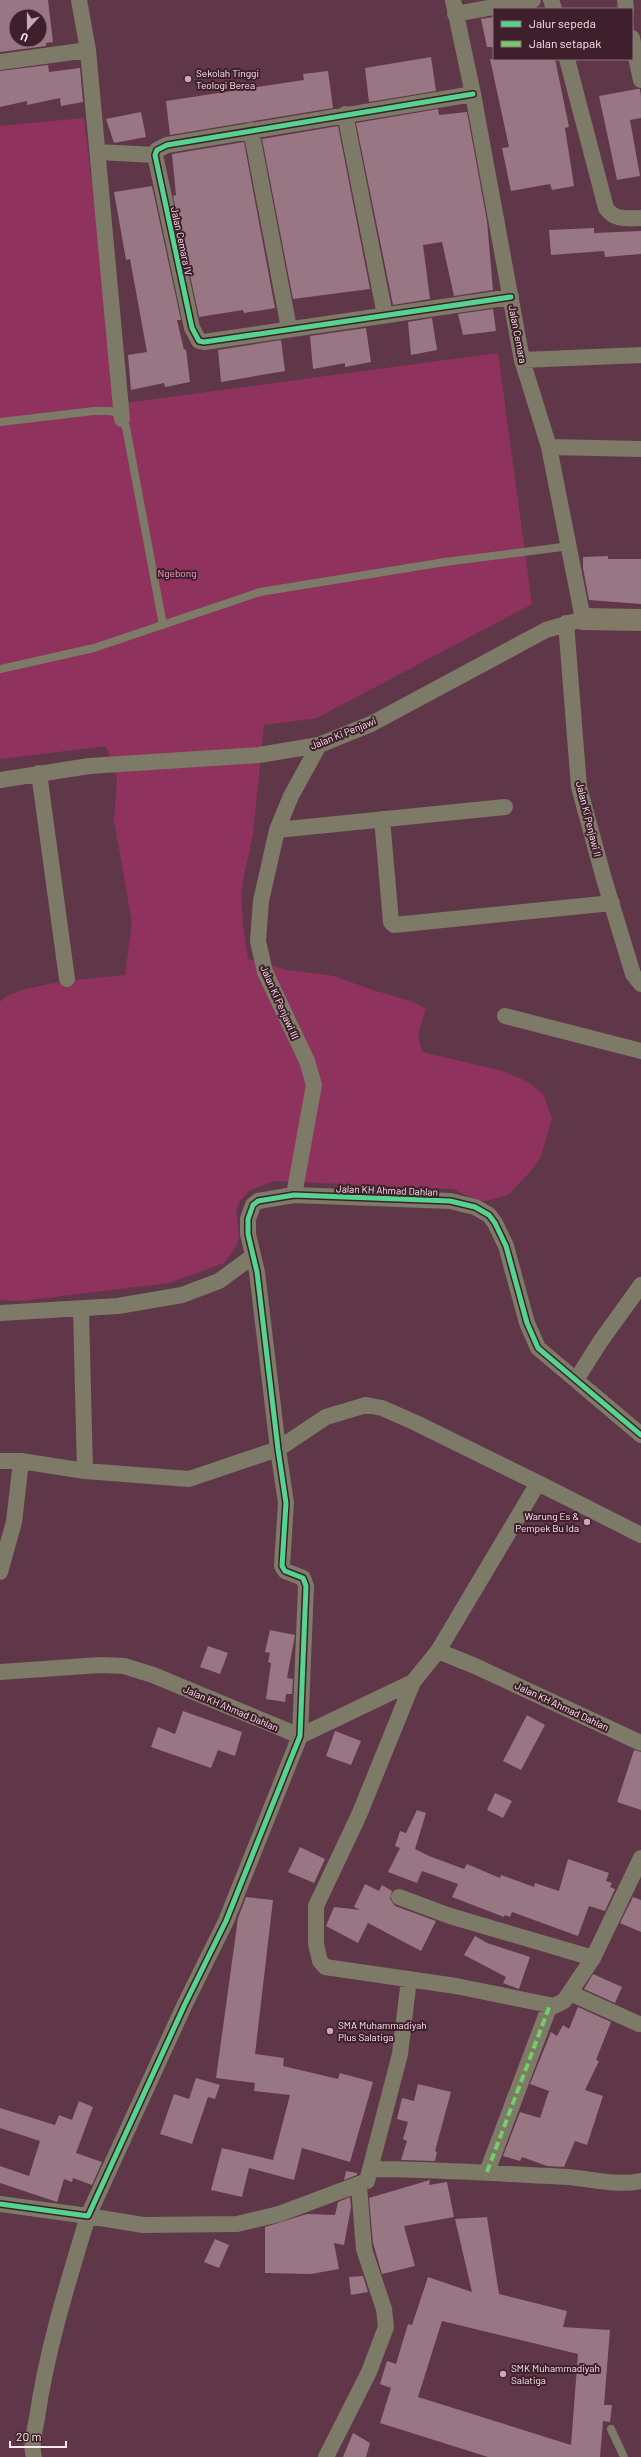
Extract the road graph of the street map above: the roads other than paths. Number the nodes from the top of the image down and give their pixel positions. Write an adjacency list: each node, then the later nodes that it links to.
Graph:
1 (80, 0): 5 (street)
2 (533, 0): 3 (street)
3 (454, 7): 9 (street, Jalan Cemara)
4 (633, 43): 8 (street)
5 (88, 50): 7 (street); 12 (street)
6 (567, 60): 14 (street)
7 (0, 62)
8 (641, 80)
9 (474, 94): 10 (street); 15 (street, Jalan Cemara)
10 (345, 114): 11 (street); 16 (street)
11 (251, 130): 13 (street); 17 (street)
12 (98, 152): 13 (street); 20 (street)
13 (155, 155): 17 (street, Jalan Cemara IV)
14 (641, 218)
15 (511, 297): 16 (street, Jalan Cemara IV); 19 (street, Jalan Cemara)
16 (384, 315): 17 (street, Jalan Cemara IV)
17 (289, 328)
18 (641, 355): 19 (street)
19 (522, 360): 22 (street, Jalan Cemara)
20 (122, 419): 21 (lane); 27 (lane)
21 (0, 422)
22 (549, 447): 23 (street); 24 (street, Jalan Cemara)
23 (641, 449)
24 (570, 546): 26 (street, Jalan Cemara); 27 (lane)
25 (641, 620): 26 (street, Jalan Ki Penjawi)
26 (574, 621): 29 (street, Jalan Ki Penjawi); 35 (street, Jalan Ki Penjawi II)
27 (163, 625): 28 (lane)
28 (0, 669)
29 (319, 745): 30 (street, Jalan Ki Penjawi); 34 (street, Jalan Ki Penjawi III)
30 (39, 773): 31 (street, Jalan Ki Penjawi); 36 (street)
31 (0, 780)
32 (505, 807): 33 (street)
33 (382, 819): 34 (street); 35 (street)
34 (277, 830): 40 (street, Jalan Ki Penjawi III)
35 (612, 903): 37 (street, Jalan Ki Penjawi II)
36 (67, 978)
37 (641, 984)
38 (505, 1016): 39 (street)
39 (641, 1051)
40 (294, 1196): 41 (street, Jalan KH Ahmad Dahlan); 45 (street, Jalan KH Ahmad Dahlan)
41 (253, 1256): 43 (street); 47 (street, Jalan KH Ahmad Dahlan)
42 (641, 1285): 45 (street)
43 (81, 1310): 44 (street); 50 (street)
44 (0, 1313)
45 (576, 1380): 46 (street, Jalan KH Ahmad Dahlan)
46 (641, 1435)
47 (278, 1449): 50 (street); 51 (street); 57 (street, Jalan KH Ahmad Dahlan)
48 (0, 1461): 49 (street)
49 (21, 1461): 50 (street); 53 (street)
50 (85, 1471)
51 (538, 1483): 52 (street); 54 (street)
52 (641, 1535)
53 (0, 1572)
54 (438, 1651): 56 (street); 58 (street, Jalan KH Ahmad Dahlan)
55 (0, 1672): 57 (street, Jalan KH Ahmad Dahlan)
56 (413, 1682): 57 (street); 63 (street)
57 (300, 1736): 72 (street)
58 (641, 1743)
59 (641, 1858): 60 (street)
60 (635, 1885): 62 (street)
61 (399, 1897): 62 (street)
62 (593, 1958): 64 (street)
63 (409, 1978): 65 (street); 67 (street)
64 (570, 1993): 65 (street); 66 (street)
65 (550, 2005): 68 (street)
66 (639, 2024)
67 (371, 2169): 68 (street); 70 (street)
68 (487, 2172): 69 (street)
69 (641, 2181)
70 (359, 2186): 72 (street); 75 (street)
71 (0, 2204): 72 (street)
72 (88, 2216): 74 (street)
73 (611, 2430): 76 (lane)
74 (34, 2457)
75 (326, 2457)
76 (624, 2457)

